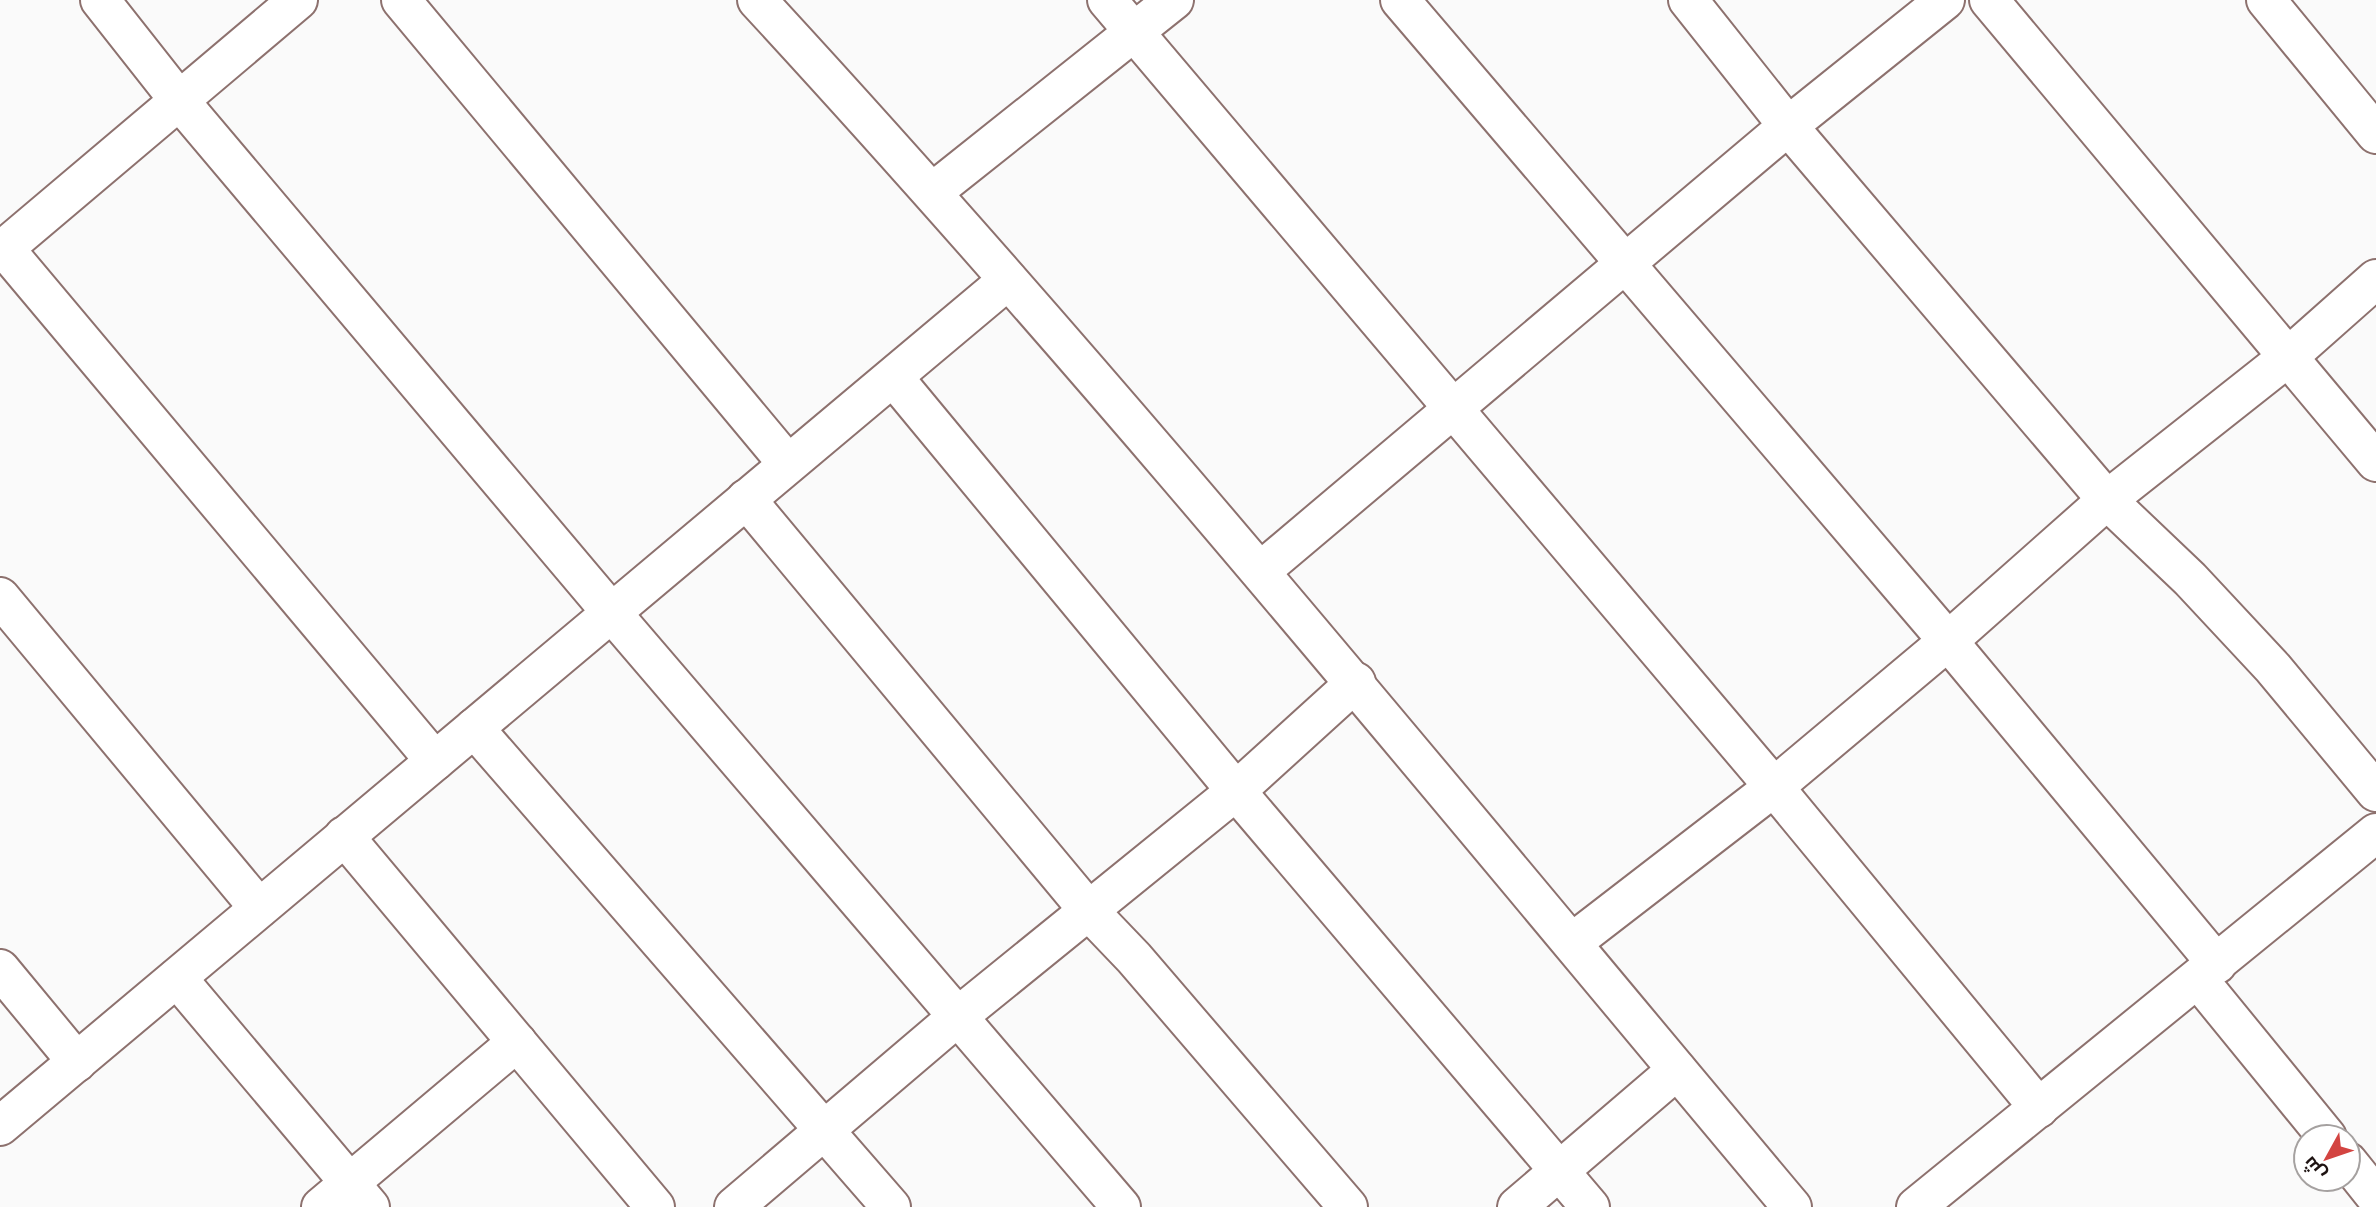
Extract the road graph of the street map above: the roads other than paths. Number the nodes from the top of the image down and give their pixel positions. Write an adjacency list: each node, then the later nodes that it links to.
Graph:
1 (100, 0): 13 (street)
2 (298, 0): 13 (street)
3 (401, 0): 25 (street)
4 (757, 0): 16 (street)
5 (1107, 0): 12 (street)
6 (1174, 0): 12 (street)
7 (1400, 0): 18 (street)
8 (1688, 0): 14 (street)
9 (1945, 0): 14 (street)
10 (1989, 0): 21 (street)
11 (2266, 0): 15 (street)
12 (1135, 33): 16 (street); 23 (street)
13 (178, 99): 17 (street); 30 (street)
14 (1788, 126): 18 (street); 27 (street)
15 (2376, 134)
16 (934, 191): 20 (street)
17 (2, 250): 34 (street)
18 (1624, 264): 23 (street); 31 (street)
19 (2376, 279): 21 (street)
20 (1008, 280): 22 (street); 28 (street)
21 (2287, 357): 24 (street); 27 (street)
22 (894, 378): 25 (street); 36 (street)
23 (1452, 410): 28 (street); 35 (street)
24 (2376, 462)
25 (787, 463): 26 (street)
26 (746, 499): 30 (street); 41 (street)
27 (2107, 499): 31 (street); 37 (street)
28 (1262, 570): 32 (street)
29 (0, 597): 40 (street)
30 (611, 612): 33 (street); 46 (street)
31 (1948, 641): 35 (street); 44 (street)
32 (1356, 682): 36 (street); 42 (street)
33 (474, 728): 34 (street); 53 (street)
34 (435, 761): 39 (street)
35 (1774, 787): 42 (street); 50 (street)
36 (1236, 791): 41 (street); 54 (street)
37 (2376, 792)
38 (2376, 833): 44 (street)
39 (344, 836): 40 (street); 47 (street)
40 (259, 908): 45 (street)
41 (1089, 911): 46 (street); 63 (street)
42 (1573, 942): 49 (street)
43 (0, 969): 48 (street)
44 (2208, 972): 50 (street); 51 (street)
45 (177, 978): 48 (street); 56 (street)
46 (956, 1018): 53 (street); 62 (street)
47 (517, 1042): 56 (street); 59 (street)
48 (77, 1062): 52 (street)
49 (1677, 1070): 54 (street); 66 (street)
50 (2039, 1108): 67 (street)
51 (2317, 1123)
52 (0, 1126)
53 (825, 1131): 60 (street); 61 (street)
54 (1560, 1172): 64 (street); 65 (street)
55 (2362, 1180): 57 (street)
56 (360, 1195): 58 (street)
57 (2376, 1197)
58 (321, 1207)
59 (655, 1207)
60 (734, 1207)
61 (891, 1207)
62 (1121, 1207)
63 (1348, 1207)
64 (1517, 1207)
65 (1590, 1207)
66 (1792, 1207)
67 (1916, 1207)

